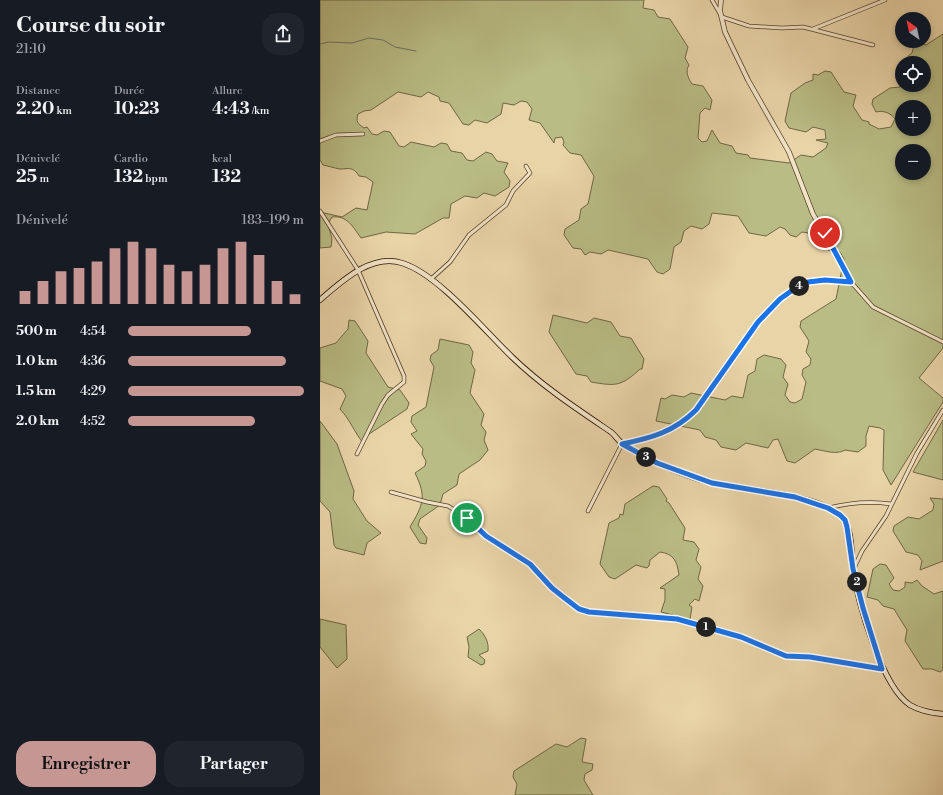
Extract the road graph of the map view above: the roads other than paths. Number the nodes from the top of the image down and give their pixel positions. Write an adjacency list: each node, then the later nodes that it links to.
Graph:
1 (712, 0): 4 (street)
2 (721, 0): 4 (street)
3 (885, 0): 5 (street)
4 (722, 17): 5 (street); 13 (street)
5 (812, 29): 6 (street)
6 (873, 45)
7 (364, 134): 8 (street)
8 (320, 141)
9 (526, 166): 12 (street)
10 (320, 210): 11 (street)
11 (358, 270): 12 (main road); 14 (main road); 18 (street)
12 (432, 279): 17 (main road)
13 (851, 282): 15 (street); 17 (street)
14 (320, 300)
15 (943, 342)
16 (943, 410): 20 (street)
17 (622, 444): 21 (main road); 22 (street)
18 (357, 454)
19 (391, 492): 24 (street)
20 (891, 504): 21 (street); 23 (street)
21 (828, 508): 23 (main road)
22 (588, 511)
23 (853, 569): 24 (main road)
24 (882, 669): 25 (main road)
25 (943, 714)

